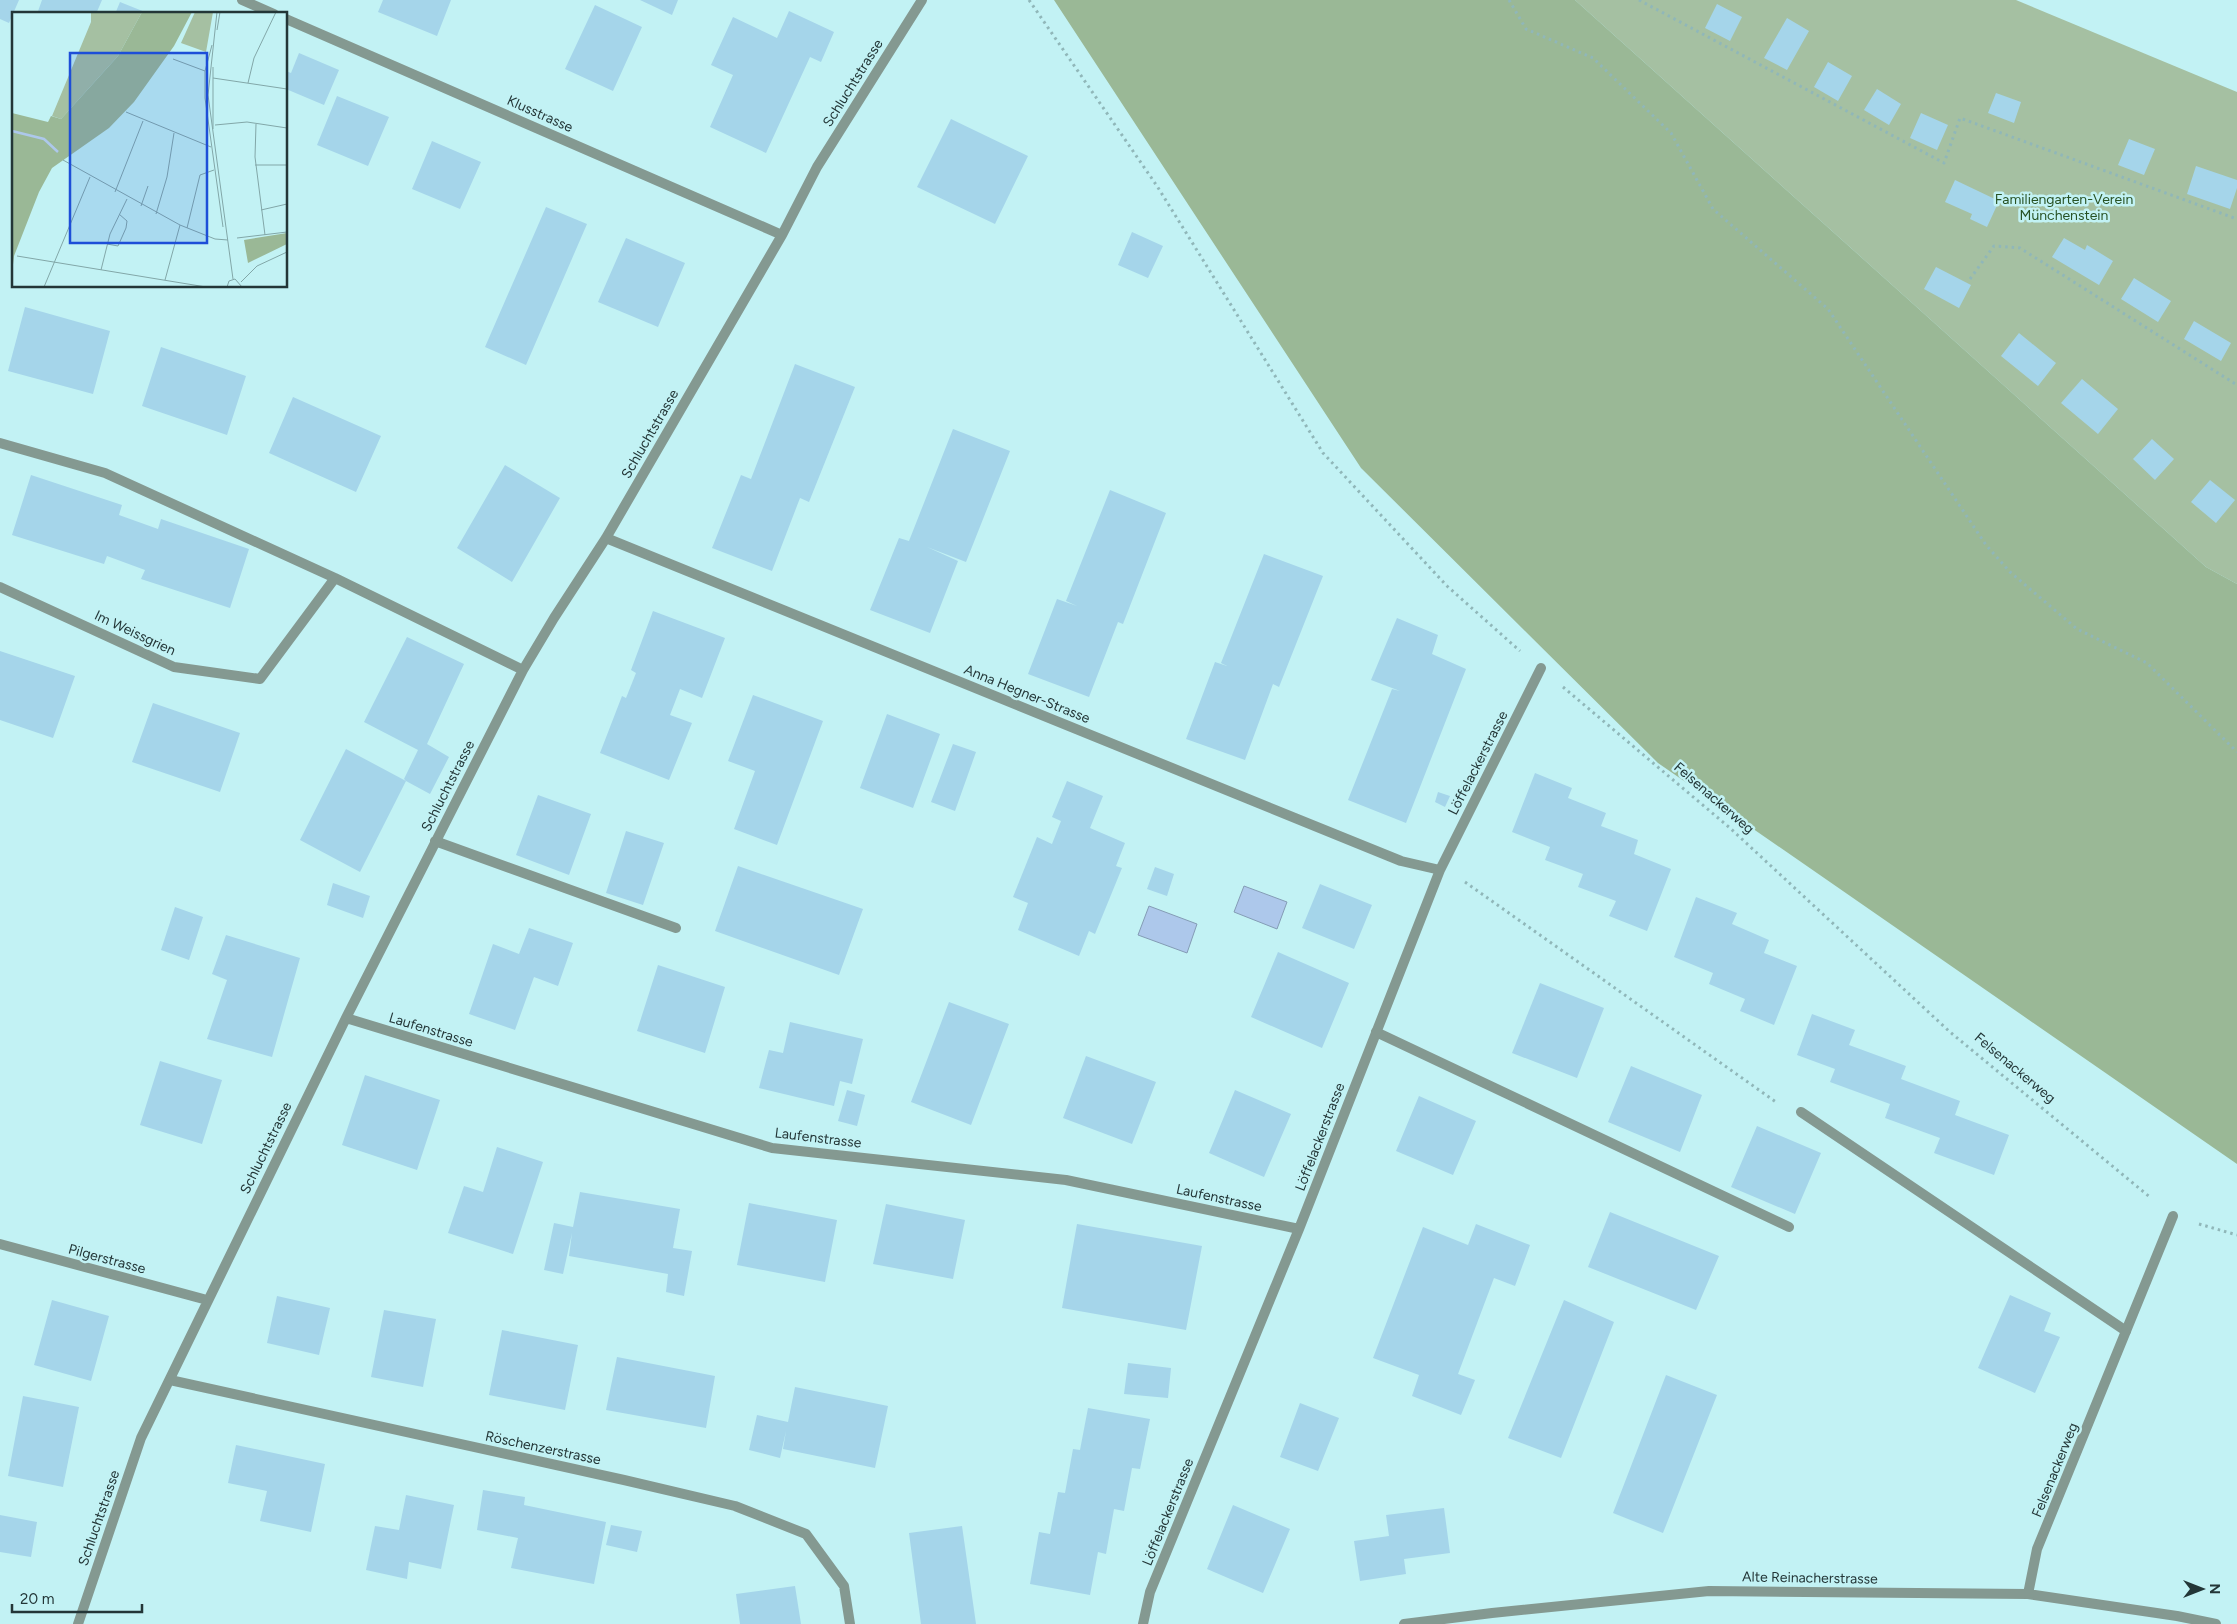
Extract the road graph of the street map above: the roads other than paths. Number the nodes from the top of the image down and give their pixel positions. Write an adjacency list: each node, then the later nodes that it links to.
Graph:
1 (242, 0): 3 (street)
2 (922, 0): 5 (street, Schluchtstrasse)
3 (269, 12)
4 (288, 20): 5 (street, Klusstrasse)
5 (782, 235): 7 (street, Schluchtstrasse)
6 (0, 443): 8 (street)
7 (606, 538): 11 (street, Schluchtstrasse); 13 (street, Anna Hegner-Strasse)
8 (335, 578): 9 (street, Im Weissgrien); 11 (street)
9 (0, 587)
10 (1541, 668): 13 (street, Löffelackerstrasse)
11 (524, 670): 12 (street, Schluchtstrasse)
12 (436, 841): 14 (street); 15 (street, Schluchtstrasse)
13 (1440, 870): 16 (street, Löffelackerstrasse)
14 (676, 928)
15 (346, 1018): 20 (street, Laufenstrasse); 22 (street, Schluchtstrasse)
16 (1376, 1032): 19 (street); 20 (street, Löffelackerstrasse)
17 (1801, 1112): 23 (street)
18 (2172, 1216): 23 (street, Felsenackerweg)
19 (1790, 1227)
20 (1299, 1229): 28 (street, Löffelackerstrasse)
21 (0, 1244): 22 (street, Pilgerstrasse)
22 (208, 1300): 24 (street, Schluchtstrasse)
23 (2126, 1330): 25 (street, Felsenackerweg)
24 (170, 1380): 26 (street, Schluchtstrasse); 27 (street, Röschenzerstrasse)
25 (2028, 1594): 29 (street, Alte Reinacherstrasse); 30 (street, Alte Reinacherstrasse)
26 (78, 1624)
27 (850, 1624)
28 (1143, 1624)
29 (1404, 1624)
30 (2216, 1624)

